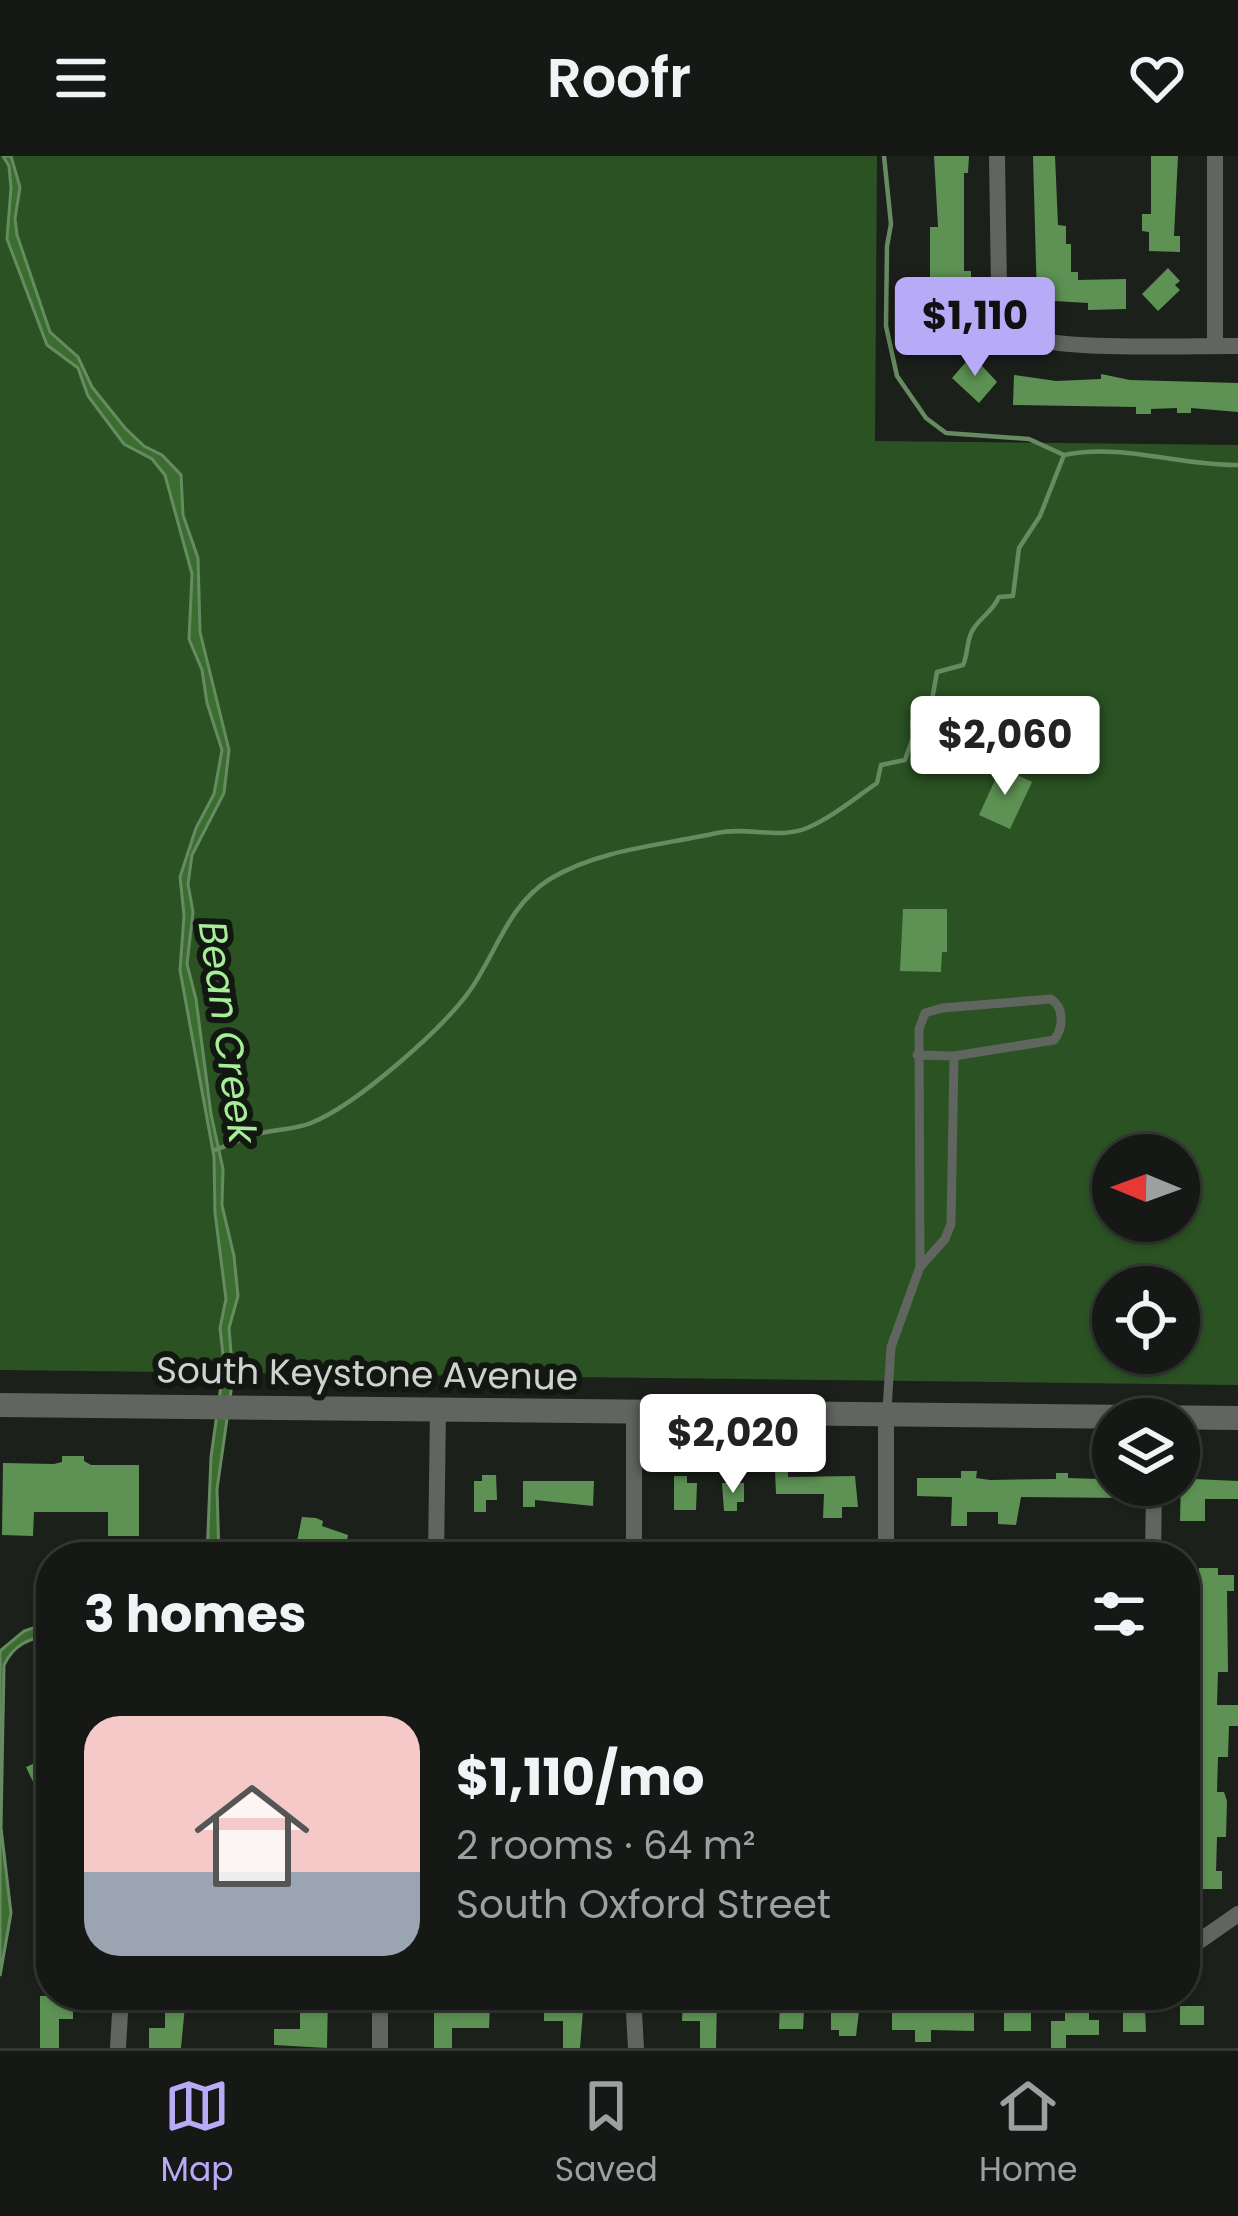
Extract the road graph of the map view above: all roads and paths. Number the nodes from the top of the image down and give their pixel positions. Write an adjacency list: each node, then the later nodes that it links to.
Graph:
1 (997, 156): 3 (street)
2 (1215, 156): 3 (street)
3 (1215, 346): 4 (street)
4 (1238, 346)
5 (917, 1055): 6 (lane); 6 (lane); 7 (lane)
6 (954, 1056): 7 (lane)
7 (920, 1267): 11 (lane)
8 (0, 1405): 9 (main road, South Keystone Avenue)
9 (438, 1410): 10 (main road, South Keystone Avenue); 16 (street)
10 (634, 1412): 11 (main road, South Keystone Avenue); 17 (street)
11 (886, 1414): 12 (main road, South Keystone Avenue); 18 (street)
12 (1092, 1417)
13 (1200, 1418): 14 (main road, South Keystone Avenue)
14 (1238, 1418)
15 (1154, 1506): 19 (street)
16 (436, 1542)
17 (634, 1542)
18 (886, 1542)
19 (1154, 1542)
20 (1238, 1914): 21 (street)
21 (1200, 1941)
22 (120, 2010): 25 (street)
23 (380, 2010): 26 (street)
24 (634, 2010): 27 (street)
25 (118, 2048)
26 (380, 2048)
27 (636, 2048)

